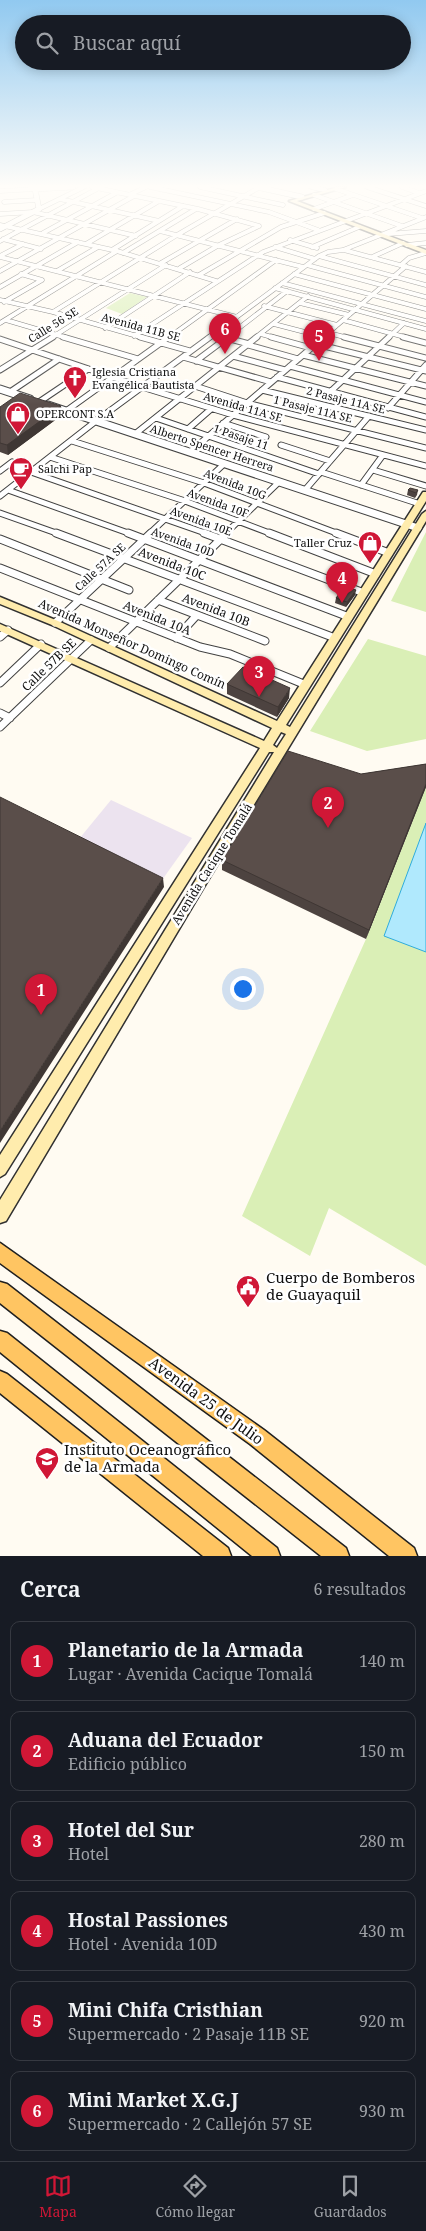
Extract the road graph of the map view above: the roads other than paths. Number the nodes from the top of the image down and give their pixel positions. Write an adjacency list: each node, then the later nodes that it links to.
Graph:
1 (13, 260): 16 (street)
2 (47, 260): 19 (street)
3 (76, 260): 23 (street)
4 (101, 260): 29 (street)
5 (138, 260): 32 (street)
6 (147, 260): 17 (street)
7 (171, 260): 17 (street, Calle 56 SE)
8 (194, 260): 21 (street)
9 (223, 260): 27 (street)
10 (249, 260): 31 (street)
11 (276, 260): 20 (street); 56 (street)
12 (315, 260): 20 (street)
13 (324, 260): 30 (street)
14 (382, 260): 18 (street)
15 (408, 260): 18 (street)
16 (18, 261): 19 (street); 22 (street)
17 (164, 264): 21 (street); 38 (street, Calle 56 SE)
18 (404, 265): 25 (street); 30 (street)
19 (36, 266): 23 (street); 26 (street)
20 (305, 266): 28 (street); 35 (street)
21 (180, 268): 24 (street)
22 (0, 271)
23 (57, 271): 29 (street)
24 (190, 272): 27 (street); 41 (street)
25 (426, 272)
26 (22, 274): 36 (street); 45 (street)
27 (199, 274): 31 (street)
28 (294, 274): 33 (street); 40 (street)
29 (76, 276): 32 (street); 51 (street)
30 (394, 276): 34 (street); 35 (street)
31 (216, 280): 46 (street)
32 (102, 283): 38 (street); 57 (street)
33 (282, 283): 37 (street); 49 (street)
34 (426, 285)
35 (383, 286): 40 (street); 43 (street)
36 (0, 287)
37 (275, 288): 39 (street); 47 (street)
38 (129, 290): 41 (street); 63 (street, Calle 56 SE)
39 (287, 291): 42 (street); 52 (street)
40 (372, 295): 49 (street); 53 (street)
41 (154, 296): 46 (street); 70 (street)
42 (308, 296): 48 (street); 54 (street)
43 (426, 298): 53 (street)
44 (0, 300): 45 (street, Avenida 11B SE)
45 (6, 301): 50 (street); 51 (street, Avenida 11B SE)
46 (182, 303): 56 (street); 77 (street)
47 (255, 303): 52 (street); 61 (street)
48 (300, 303): 58 (street); 59 (street)
49 (362, 304): 54 (street); 60 (street)
50 (0, 305)
51 (27, 306): 57 (street, Avenida 11B SE); 62 (street)
52 (266, 306): 58 (street); 79 (street)
53 (418, 307): 55 (street); 60 (street)
54 (356, 309): 59 (street); 67 (street)
55 (426, 309)
56 (207, 310): 61 (street); 82 (street)
57 (53, 312): 63 (street, Avenida 11B SE)
58 (288, 312): 68 (street); 69 (street)
59 (349, 315): 64 (street)
60 (408, 316): 65 (street)
61 (236, 317): 74 (street)
62 (6, 320): 66 (street); 76 (street)
63 (80, 320): 70 (street, Avenida 11B SE); 76 (street, Calle 56 SE)
64 (343, 320): 69 (street); 73 (street)
65 (426, 321)
66 (0, 323)
67 (404, 323): 71 (street); 73 (street)
68 (274, 324): 75 (street); 78 (street)
69 (337, 325): 72 (street)
70 (105, 328): 77 (street, Avenida 11B SE)
71 (426, 329)
72 (329, 333): 78 (street); 85 (street)
73 (392, 333): 81 (street); 85 (street)
74 (213, 334): 79 (street); 88 (street)
75 (261, 334): 83 (street); 86 (street)
76 (57, 335): 87 (street, Calle 56 SE); 95 (street)
77 (134, 336): 82 (street, Avenida 11B SE)
78 (324, 337): 84 (street)
79 (226, 338): 83 (street); 97 (street)
80 (2, 341): 87 (street, Avenida 11A SE)
81 (426, 342)
82 (161, 343): 88 (street, Avenida 11B SE); 95 (street)
83 (248, 344): 90 (street); 96 (street)
84 (316, 344): 86 (street); 92 (street)
85 (378, 347): 92 (street); 93 (street)
86 (311, 348): 89 (street)
87 (33, 350): 94 (street, Avenida 11A SE); 103 (street, Calle 56 SE)
88 (190, 351): 91 (street)
89 (303, 355): 96 (street); 101 (street)
90 (233, 356): 99 (street); 100 (street)
91 (183, 357): 97 (street, Avenida 11B SE); 112 (street)
92 (367, 357): 101 (street); 104 (street)
93 (426, 358)
94 (59, 359): 102 (street, Avenida 11A SE); 115 (street)
95 (138, 359): 105 (street)
96 (298, 360): 100 (street)
97 (196, 361): 99 (street, Avenida 11B SE)
98 (426, 365): 104 (street)
99 (219, 368): 108 (street, Avenida 11B SE); 110 (street)
100 (287, 368): 106 (street); 107 (street)
101 (355, 368): 107 (street); 109 (street)
102 (88, 369): 105 (street, Avenida 11A SE); 119 (street)
103 (0, 370)
104 (424, 370): 109 (street)
105 (113, 377): 112 (street, Avenida 11A SE); 124 (street)
106 (277, 377): 108 (street); 116 (street)
107 (342, 380): 116 (street); 117 (street)
108 (271, 382): 114 (street)
109 (411, 382): 111 (street); 117 (street)
110 (196, 386): 118 (street); 121 (street, 1 Pasaje 11A SE)
111 (426, 386)
112 (142, 387): 118 (street, Avenida 11A SE); 129 (street)
113 (0, 389): 115 (street, Alberto Spencer Herrera)
114 (262, 390): 121 (street); 126 (street, 2 Pasaje 11A SE)
115 (10, 392): 119 (street, Alberto Spencer Herrera)
116 (330, 392): 122 (street)
117 (400, 395): 120 (street); 122 (street)
118 (180, 399): 123 (street, Avenida 11A SE); 127 (street)
119 (39, 402): 124 (street, Alberto Spencer Herrera)
120 (426, 402)
121 (247, 403): 125 (street); 133 (street, 1 Pasaje 11A SE)
122 (388, 408): 128 (street)
123 (211, 409): 125 (street, Avenida 11A SE); 131 (street)
124 (66, 411): 129 (street, Alberto Spencer Herrera)
125 (233, 415): 130 (street); 139 (street, Avenida 11A SE)
126 (369, 416): 132 (street, 2 Pasaje 11A SE); 133 (street)
127 (156, 418): 131 (street, 1 Pasaje 11); 134 (street)
128 (426, 418)
129 (96, 421): 134 (street, Alberto Spencer Herrera); 137 (street)
130 (223, 423): 135 (street); 136 (street)
131 (188, 429): 135 (street, 1 Pasaje 11)
132 (426, 430)
133 (358, 431): 139 (street); 140 (street, 1 Pasaje 11A SE)
134 (136, 434): 141 (street, Alberto Spencer Herrera)
135 (209, 436): 141 (street); 151 (street, 1 Pasaje 11)
136 (266, 437)
137 (72, 441): 143 (street); 153 (street, Avenida 10G)
138 (281, 445): 144 (street)
139 (343, 445): 142 (street, Avenida 11A SE); 144 (street)
140 (426, 448)
141 (190, 452): 146 (street, Alberto Spencer Herrera)
142 (383, 455): 147 (street, Avenida 11A SE); 148 (street)
143 (50, 457): 150 (street); 160 (street, Avenida 10F)
144 (330, 461): 151 (street)
145 (12, 462): 149 (street)
146 (224, 464): 152 (street, Alberto Spencer Herrera); 153 (street, Calle 57A SE)
147 (426, 466)
148 (372, 470): 154 (street); 155 (street)
149 (0, 471)
150 (31, 472): 156 (street); 165 (street, Avenida 10E)
151 (320, 473): 154 (street, 1 Pasaje 11); 157 (street)
152 (279, 482): 157 (street, Alberto Spencer Herrera); 161 (street)
153 (204, 483): 160 (street, Calle 57A SE); 161 (street, Avenida 10G)
154 (361, 485): 162 (street, 1 Pasaje 11)
155 (426, 486)
156 (8, 490): 159 (street); 169 (street, Avenida 10D)
157 (305, 490): 167 (street, Alberto Spencer Herrera)
158 (426, 494): 162 (main road, Avenida Cacique Tomalá)
159 (0, 496)
160 (185, 501): 165 (street, Calle 57A SE); 166 (street, Avenida 10F)
161 (257, 503): 166 (street); 172 (street, Avenida 10G)
162 (420, 504): 167 (main road, Avenida Cacique Tomalá)
163 (0, 513): 173 (street, Avenida 10C)
164 (426, 514): 168 (main road, Avenida Cacique Tomalá)
165 (166, 519): 169 (street, Calle 57A SE); 171 (street, Avenida 10E)
166 (239, 521): 171 (street); 176 (street, Avenida 10F)
167 (407, 524): 168 (street, Alberto Spencer Herrera); 172 (main road, Avenida Cacique Tomalá)
168 (418, 528): 204 (main road, Avenida Cacique Tomalá)
169 (145, 538): 173 (street, Calle 57A SE); 174 (street, Avenida 10D)
170 (0, 539): 177 (street)
171 (221, 539): 174 (street); 180 (street, Avenida 10E)
172 (389, 553): 176 (main road, Avenida Cacique Tomalá)
173 (125, 558): 177 (street, Calle 57A SE); 178 (street, Avenida 10C)
174 (200, 559): 178 (street); 186 (street, Avenida 10D)
175 (0, 568): 181 (street, Avenida 10A)
176 (376, 574): 180 (main road, Avenida Cacique Tomalá)
177 (102, 579): 179 (street); 181 (street, Calle 57A SE)
178 (180, 579): 183 (street); 192 (street, Avenida 10C)
179 (129, 590)
180 (364, 593): 186 (main road, Avenida Cacique Tomalá)
181 (81, 599): 188 (street, Avenida 10A); 189 (street, Calle 57A SE)
182 (0, 600): 189 (main road, Avenida Monseñor Domingo Comín)
183 (158, 600): 185 (street, Avenida 10B); 188 (street)
184 (0, 609): 194 (main road, Avenida Monseñor Domingo Comín)
185 (197, 614): 191 (street); 193 (street, Avenida 10B)
186 (349, 617): 192 (main road, Avenida Cacique Tomalá)
187 (0, 618): 197 (main road)
188 (136, 622): 191 (street, Avenida 10A); 196 (street)
189 (55, 623): 194 (main road, Avenida Monseñor Domingo Comín)
190 (3, 631): 195 (main road)
191 (176, 638): 199 (street, Avenida 10A)
192 (335, 638): 199 (main road, Avenida Cacique Tomalá)
193 (265, 640)
194 (89, 642): 196 (main road, Avenida Monseñor Domingo Comín); 197 (street, Calle 57B SE); 203 (main road, Avenida Monseñor Domingo Comín)
195 (41, 644): 197 (main road); 198 (street)
196 (109, 648): 203 (main road, Avenida Monseñor Domingo Comín)
197 (76, 656): 201 (street, Calle 57B SE); 205 (main road)
198 (0, 683)
199 (306, 685): 203 (main road, Avenida Cacique Tomalá)
200 (0, 712): 201 (street)
201 (10, 718): 202 (street, Calle 57B SE)
202 (0, 727)
203 (280, 727): 204 (main road, Avenida Monseñor Domingo Comín); 205 (main road, Avenida Cacique Tomalá)
204 (292, 732): 206 (main road, Avenida Cacique Tomalá)
205 (267, 746): 206 (main road); 207 (main road, Avenida Cacique Tomalá)
206 (281, 752): 208 (main road, Avenida Cacique Tomalá)
207 (0, 1169)
208 (0, 1215)
209 (0, 1252): 216 (main road, Avenida 25 de Julio)
210 (0, 1292): 215 (main road)
211 (0, 1340): 214 (main road)
212 (0, 1381): 213 (main road)
213 (220, 1556)
214 (269, 1556)
215 (338, 1556)
216 (406, 1556)

